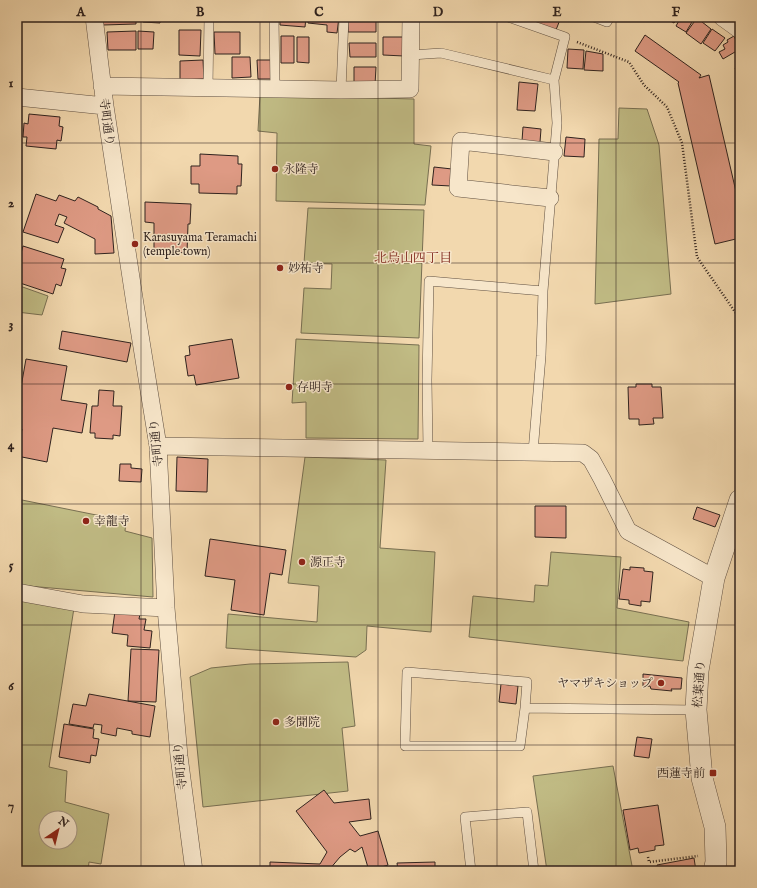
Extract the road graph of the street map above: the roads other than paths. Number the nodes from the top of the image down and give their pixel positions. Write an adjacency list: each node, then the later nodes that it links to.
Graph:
1 (94, 17): 13 (street, 寺町通り)
2 (209, 17): 14 (lane)
3 (274, 17): 15 (lane)
4 (344, 17): 16 (lane)
5 (411, 17): 11 (street)
6 (508, 17): 12 (lane)
7 (594, 17): 8 (lane)
8 (610, 17)
9 (722, 17): 10 (street)
10 (740, 30)
11 (411, 54): 12 (lane); 16 (street)
12 (554, 80): 19 (lane)
13 (102, 86): 14 (street); 18 (street, 寺町通り)
14 (208, 88): 15 (street)
15 (275, 89): 16 (street)
16 (341, 90)
17 (17, 97): 18 (street)
18 (105, 106): 22 (street, 寺町通り)
19 (554, 152): 20 (lane); 20 (street)
20 (550, 198): 21 (lane)
21 (544, 291): 23 (lane); 24 (lane)
22 (158, 446): 23 (street); 29 (street, 寺町通り)
23 (428, 450): 24 (street)
24 (534, 452): 27 (street)
25 (740, 500): 26 (street, 松葉通り)
26 (735, 530): 27 (street, 松葉通り)
27 (714, 578): 31 (street, 松葉通り)
28 (17, 592): 29 (street)
29 (166, 608): 33 (street, 寺町通り)
30 (525, 708): 30 (lane); 31 (lane)
31 (696, 710): 32 (street, 松葉通り)
32 (715, 862)
33 (194, 871)
34 (471, 871): 35 (lane)
35 (534, 871)

